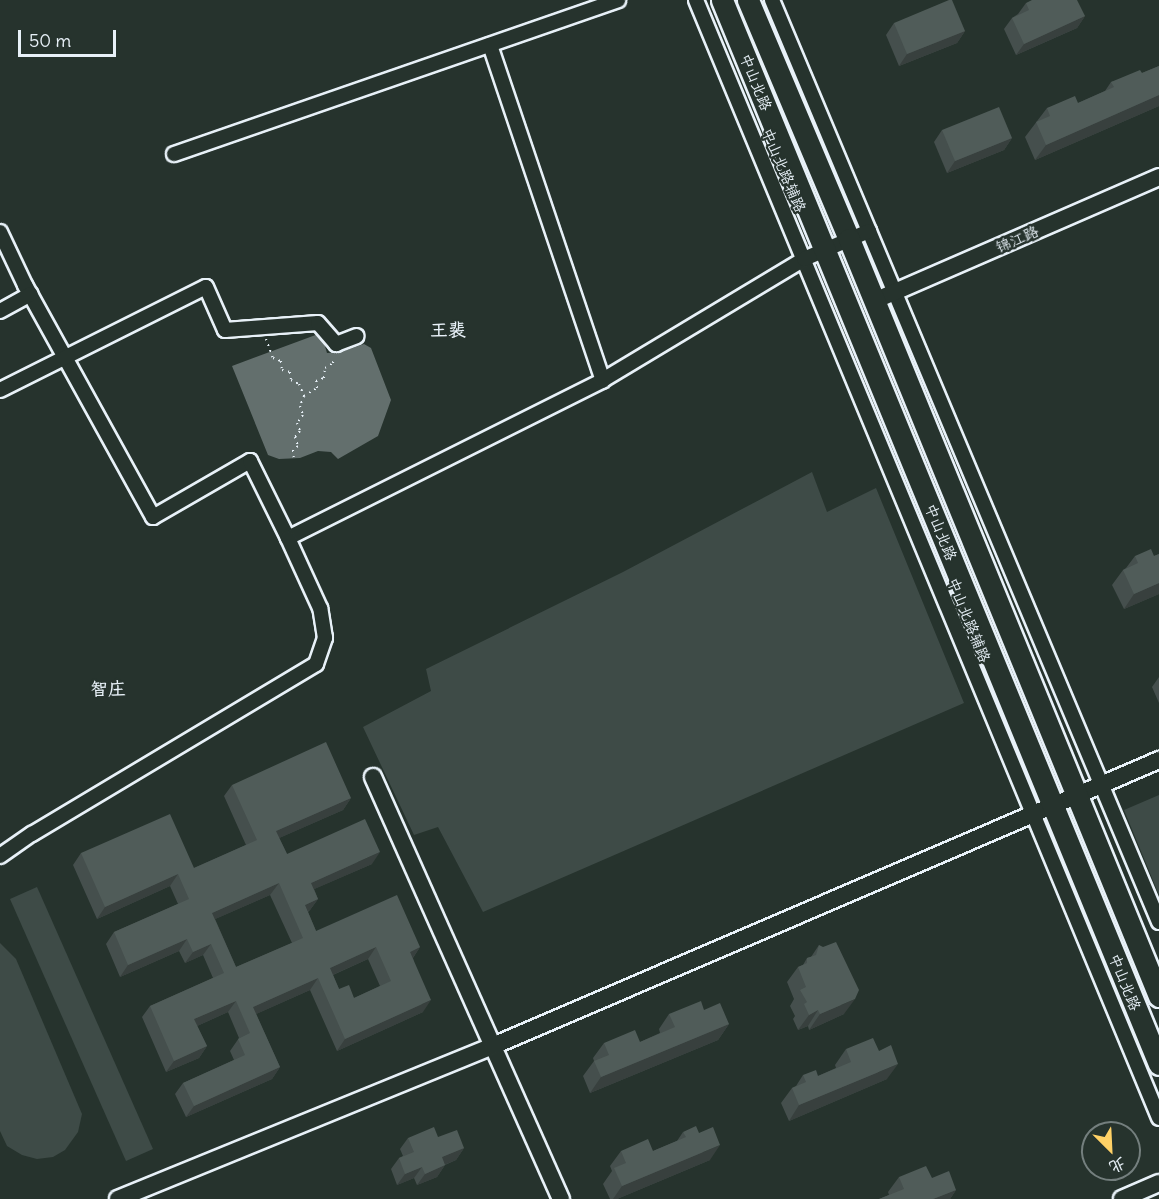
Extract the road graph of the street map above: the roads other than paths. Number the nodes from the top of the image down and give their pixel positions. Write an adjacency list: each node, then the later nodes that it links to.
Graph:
1 (618, 0): 6 (street)
2 (696, 0): 12 (street, 中山北路辅路)
3 (722, 0): 11 (main road, 中山北路)
4 (748, 0): 10 (main road, 中山北路)
5 (772, 0): 10 (street)
6 (490, 45): 7 (street); 19 (street)
7 (174, 154)
8 (1159, 177): 13 (street, 锦江路)
9 (0, 232): 14 (street)
10 (859, 235): 11 (street); 13 (street); 15 (main road, 中山北路)
11 (825, 250): 12 (street); 26 (main road, 中山北路)
12 (804, 259): 19 (street); 27 (street, 中山北路辅路)
13 (895, 293): 15 (street, 锦江路); 24 (street)
14 (31, 294): 16 (street); 18 (street)
15 (874, 301): 25 (main road, 中山北路)
16 (0, 310)
17 (357, 336): 18 (street)
18 (65, 356): 20 (street); 21 (street)
19 (603, 380): 21 (street)
20 (0, 390)
21 (288, 538): 28 (street)
22 (1159, 760): 24 (street)
23 (373, 777): 31 (street)
24 (1103, 784): 25 (street); 29 (street)
25 (1076, 796): 26 (street); 30 (main road, 中山北路)
26 (1053, 806): 27 (street); 32 (main road, 中山北路)
27 (1033, 815): 31 (street); 33 (street, 中山北路辅路)
28 (0, 856)
29 (1159, 922)
30 (1159, 996)
31 (493, 1046): 35 (street); 36 (street)
32 (1159, 1064)
33 (1159, 1118)
34 (1159, 1183): 37 (street)
35 (118, 1199)
36 (561, 1199)
37 (1122, 1199)

